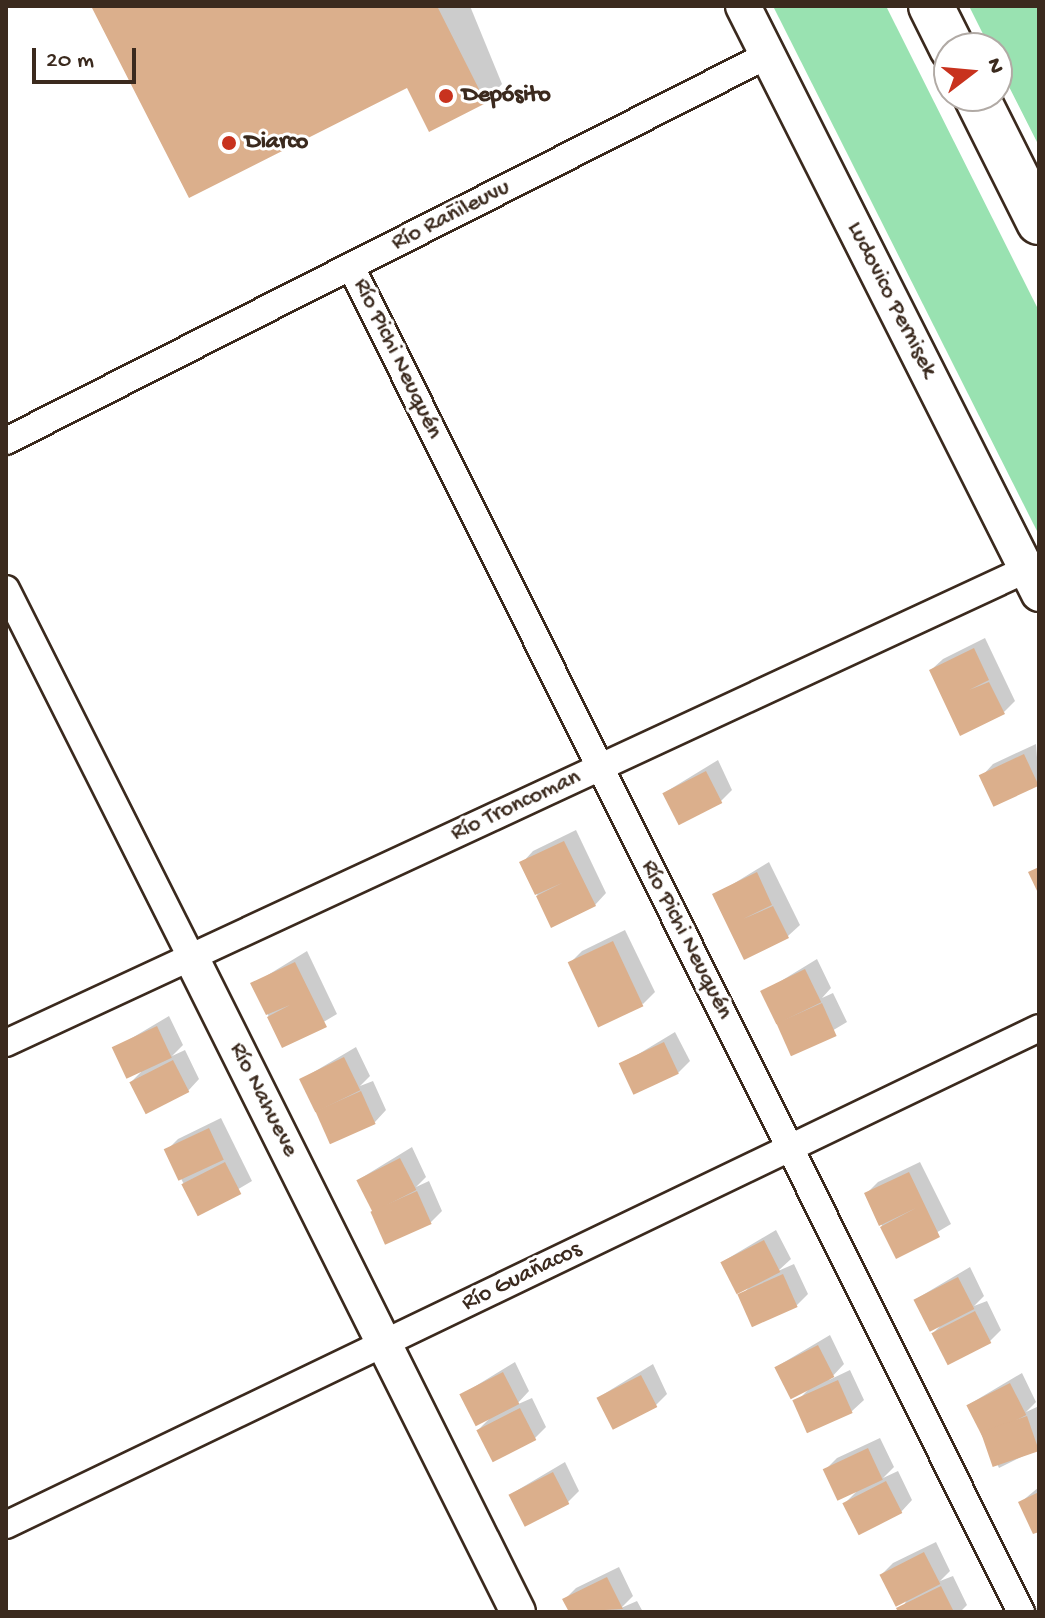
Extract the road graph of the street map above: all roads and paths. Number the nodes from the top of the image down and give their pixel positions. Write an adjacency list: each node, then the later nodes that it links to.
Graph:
1 (743, 6): 4 (street, Ludovico Pernisek)
2 (931, 6): 3 (highway)
3 (944, 32)
4 (768, 55): 7 (street, Río Rañileuvu); 9 (street, Ludovico Pernisek)
5 (984, 112): 6 (highway)
6 (1039, 222)
7 (351, 267): 8 (street, Río Rañileuvu); 11 (street, Río Pichi Neuquén)
8 (6, 441)
9 (1033, 582): 11 (street, Río Troncoman)
10 (6, 589): 12 (street, Río Nahueve)
11 (600, 768): 12 (street, Río Troncoman); 15 (street, Río Pichi Neuquén)
12 (191, 957): 14 (street, Río Troncoman); 16 (street, Río Nahueve)
13 (1039, 1028): 15 (street, Río Guañacos)
14 (6, 1043)
15 (790, 1148): 16 (street, Río Guañacos); 19 (street, Río Pichi Neuquén)
16 (384, 1343): 17 (street, Río Guañacos); 18 (street, Río Nahueve)
17 (6, 1525)
18 (518, 1612)
19 (1021, 1612)

